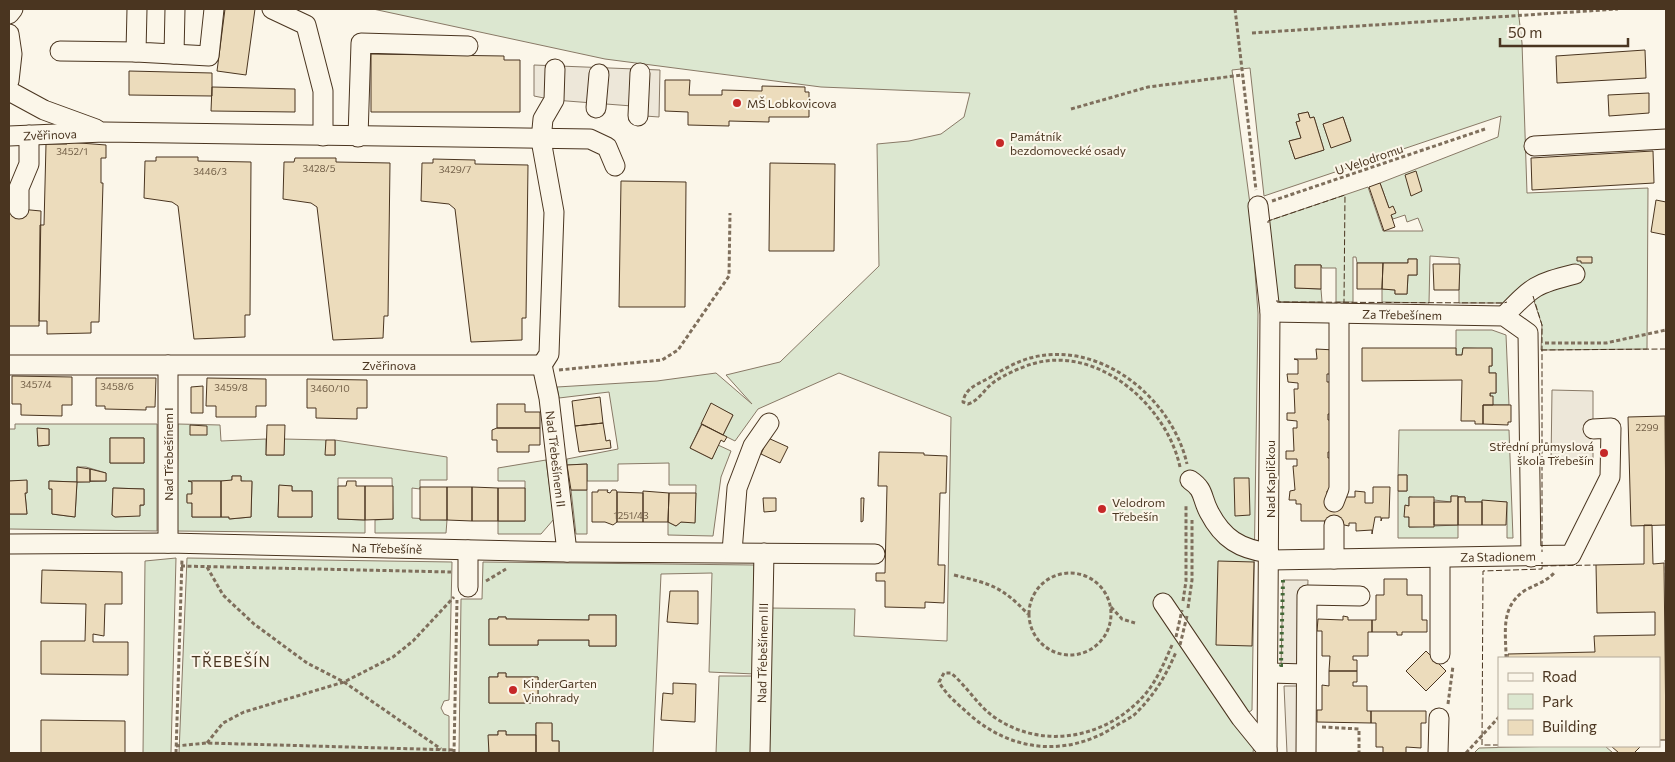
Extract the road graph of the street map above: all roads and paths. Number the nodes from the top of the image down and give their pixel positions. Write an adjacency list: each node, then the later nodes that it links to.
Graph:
1 (13, 9): 8 (street)
2 (138, 9): 13 (street)
3 (175, 9): 14 (street)
4 (214, 9): 14 (street)
5 (272, 9): 28 (street)
6 (1236, 9): 18 (path)
7 (1618, 9): 9 (path)
8 (9, 14)
9 (1252, 33)
10 (9, 34): 19 (street)
11 (468, 46): 29 (street)
12 (60, 51): 13 (street)
13 (136, 52): 14 (street)
14 (174, 54)
15 (555, 69): 31 (street)
16 (640, 73): 23 (street)
17 (599, 74): 21 (street)
18 (1242, 74): 22 (path); 34 (path)
19 (9, 81)
20 (9, 91): 25 (street)
21 (596, 108)
22 (1071, 109)
23 (638, 116)
24 (1485, 129): 34 (path, U Velodromu)
25 (104, 132): 26 (street, Zvěřinova); 28 (street, Zvěřinova)
26 (29, 135): 27 (street, Zvěřinova); 35 (street)
27 (9, 136)
28 (323, 136): 29 (street, Zvěřinova)
29 (358, 137): 31 (street, Zvěřinova)
30 (1666, 139): 32 (street)
31 (542, 140): 33 (street, Zvěřinova); 45 (street)
32 (1534, 146)
33 (615, 166)
34 (1258, 206): 38 (street, Nad Kapličkou)
35 (19, 209)
36 (730, 212): 45 (path)
37 (1576, 274): 40 (street)
38 (1270, 312): 39 (street, Za Třebešínem); 61 (street, Nad Kapličkou)
39 (1339, 313): 40 (street, Za Třebešínem); 50 (street)
40 (1504, 316): 42 (street)
41 (1666, 330): 42 (path)
42 (1529, 338): 63 (street, Za Stadionem)
43 (9, 365): 44 (street, Zvěřinova)
44 (168, 365): 45 (street, Zvěřinova); 53 (street, Nad Třebešínem I)
45 (543, 368): 57 (street, Nad Třebešínem II)
46 (769, 423): 58 (street)
47 (1593, 429): 62 (street)
48 (1186, 477): 48 (path); 61 (street, Za Stadionem)
49 (1186, 500): 51 (path, bridge)
50 (1334, 502)
51 (1192, 516)
52 (1334, 525): 64 (street)
53 (175, 543): 54 (street, Na Třebešíně); 55 (street, Na Třebešíně); 67 (path)
54 (9, 544)
55 (468, 550): 56 (street, Na Třebešíně); 71 (street)
56 (524, 551): 57 (street, Na Třebešíně); 71 (path)
57 (567, 552): 58 (street, Na Třebešíně)
58 (732, 552): 59 (street, Na Třebešíně)
59 (764, 553): 60 (street, Na Třebešíně); 91 (street, Nad Třebešínem III)
60 (875, 554)
61 (1269, 556): 64 (street, Za Stadionem); 79 (street, Nad Kapličkou)
62 (1556, 556): 63 (street); 77 (path)
63 (1531, 557): 65 (street, Za Stadionem)
64 (1334, 559): 65 (street, Za Stadionem)
65 (1440, 559): 78 (street)
66 (1666, 560): 70 (path)
67 (181, 566): 68 (path); 86 (path)
68 (207, 568): 71 (path); 81 (path)
69 (954, 575): 75 (path)
70 (1666, 578)
71 (468, 579)
72 (1360, 596): 80 (street)
73 (1163, 602): 89 (street)
74 (1111, 606): 75 (path); 75 (path); 76 (path)
75 (1029, 615)
76 (1134, 623)
77 (1506, 657)
78 (1446, 658): 83 (path)
79 (1268, 673): 80 (street); 89 (street, Nad Kapličkou)
80 (1305, 674): 84 (street)
81 (344, 682): 85 (path); 87 (path); 88 (path)
82 (1498, 718): 95 (path)
83 (1439, 721): 94 (street)
84 (1306, 727): 92 (street); 93 (path)
85 (207, 743): 86 (path); 87 (path)
86 (176, 746): 90 (path)
87 (441, 749): 88 (path)
88 (454, 752)
89 (1267, 752)
90 (176, 753)
91 (760, 753)
92 (1306, 753)
93 (1359, 753)
94 (1438, 753)
95 (1466, 753)

